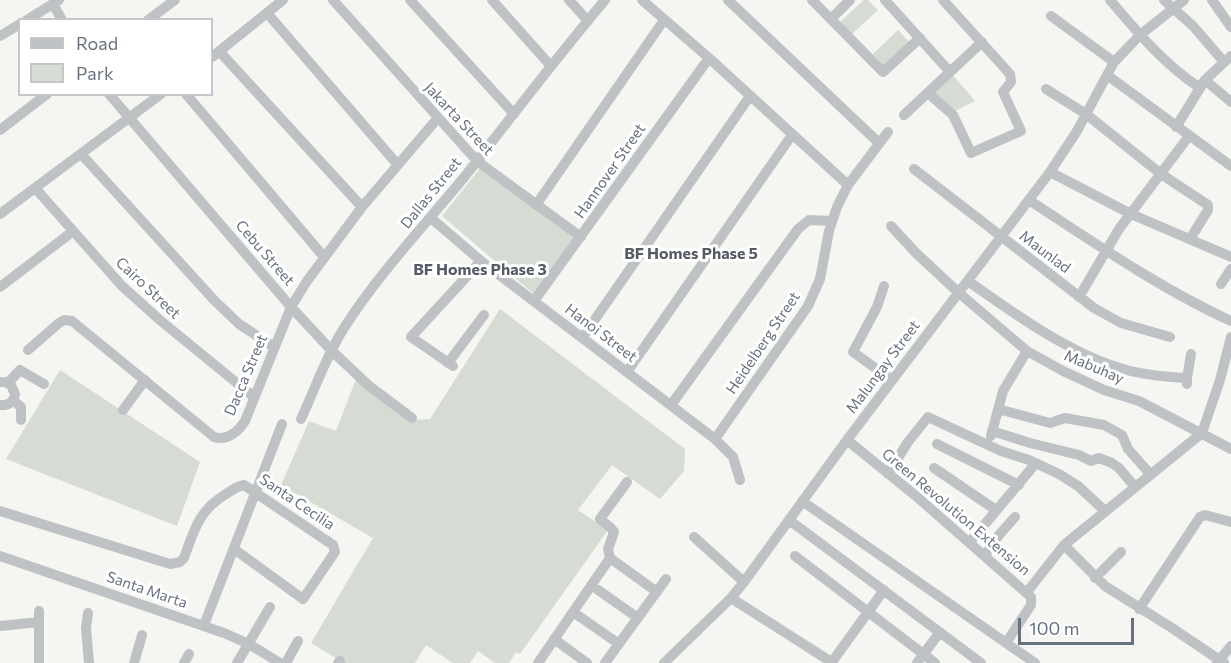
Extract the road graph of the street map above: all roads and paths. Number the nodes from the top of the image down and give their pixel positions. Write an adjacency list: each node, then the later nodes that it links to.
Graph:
1 (175, 0): 25 (street)
2 (284, 0): 21 (street)
3 (333, 0): 55 (street, Jakarta Street)
4 (410, 0): 51 (street)
5 (492, 0): 39 (street)
6 (569, 0): 28 (street)
7 (605, 0): 28 (street, Dallas Street)
8 (642, 0): 27 (street)
9 (728, 0): 61 (street)
10 (812, 0): 26 (street)
11 (850, 0): 26 (street)
12 (902, 0): 19 (street)
13 (943, 0): 34 (street)
14 (1110, 0): 31 (street)
15 (1164, 0): 20 (street)
16 (1184, 0): 20 (street, Malungay Street)
17 (1212, 0): 30 (street)
18 (56, 2): 23 (street); 24 (street)
19 (889, 4): 33 (street)
20 (1173, 7): 31 (street, Malungay Street); 37 (street)
21 (267, 13): 35 (street); 64 (street)
22 (1051, 16): 38 (street)
23 (30, 18)
24 (61, 18)
25 (151, 18)
26 (831, 19): 33 (street)
27 (664, 20): 36 (street); 72 (street)
28 (588, 21): 39 (street, Dallas Street)
29 (18, 25): 32 (street)
30 (1231, 27)
31 (1140, 35): 38 (street, Malungay Street); 42 (street)
32 (0, 36)
33 (920, 38): 40 (street)
34 (982, 42): 40 (street); 44 (street)
35 (215, 54): 73 (street)
36 (709, 58): 49 (street); 80 (street, Hannover Street)
37 (1227, 59): 42 (street)
38 (1113, 62): 41 (street, Malungay Street)
39 (550, 65): 51 (street, Dallas Street)
40 (950, 72): 44 (street)
41 (1107, 75): 52 (street, Malungay Street); 56 (street)
42 (1203, 84): 50 (street); 56 (street)
43 (1046, 89): 52 (street)
44 (928, 93): 53 (street)
45 (44, 96): 57 (street)
46 (111, 96): 54 (street, Cebu Street)
47 (158, 96): 54 (street)
48 (188, 96): 84 (street)
49 (750, 96): 59 (street); 100 (street)
50 (1231, 102)
51 (514, 114): 63 (street, Dallas Street)
52 (1086, 114): 67 (street, Malungay Street); 68 (street)
53 (904, 116)
54 (128, 118): 62 (street); 95 (street, Cebu Street)
55 (437, 119): 63 (street, Jakarta Street); 64 (street, Dacca Street)
56 (1176, 127): 60 (street)
57 (0, 130)
58 (888, 132): 61 (street, Heidelberg Street)
59 (792, 135): 69 (street); 106 (street)
60 (1189, 136): 65 (street); 68 (street)
61 (879, 143): 69 (street, Heidelberg Street)
62 (82, 154): 70 (street); 101 (street)
63 (477, 161): 72 (street, Jakarta Street); 76 (street, Dallas Street)
64 (397, 164): 73 (street, Dacca Street)
65 (1231, 166)
66 (914, 169): 81 (street, Maunlad)
67 (1050, 172): 71 (street, Malungay Street); 74 (street)
68 (1161, 174): 74 (street); 82 (street)
69 (848, 185): 77 (street, Heidelberg Street)
70 (35, 188): 75 (street); 79 (street, Cairo Street)
71 (1029, 200): 81 (street, Malungay Street); 83 (street)
72 (536, 205): 80 (street, Jakarta Street)
73 (362, 207): 84 (street, Dacca Street)
74 (1131, 213): 82 (street); 83 (street)
75 (0, 214)
76 (431, 218): 86 (street, Hanoi Street); 103 (street, Dallas Street)
77 (832, 221): 114 (street); 123 (street, Heidelberg Street)
78 (891, 226): 92 (street, Mabuhay)
79 (72, 232): 91 (street); 111 (street, Cairo Street)
80 (581, 237): 94 (street, Hannover Street)
81 (1002, 238): 88 (street, Malungay Street); 93 (street, Maunlad)
82 (1190, 239): 85 (street)
83 (1105, 250): 93 (street); 97 (street)
84 (324, 257): 95 (street, Dacca Street)
85 (1231, 257)
86 (481, 261): 94 (street, Hanoi Street); 96 (street)
87 (1231, 269): 89 (street)
88 (968, 281): 92 (street, Malungay Street); 105 (street)
89 (1221, 284)
90 (884, 286): 108 (street)
91 (0, 287)
92 (959, 292): 104 (street, Mabuhay); 108 (street, Malungay Street)
93 (1079, 297): 99 (street, Maunlad)
94 (534, 302): 100 (street, Hanoi Street)
95 (291, 307): 101 (street, Dacca Street); 103 (street, Cebu Street)
96 (484, 315)
97 (1231, 321)
98 (1231, 336): 122 (street)
99 (1170, 337)
100 (582, 338): 106 (street, Hanoi Street)
101 (274, 347): 111 (street, Dacca Street)
102 (28, 350): 107 (street, Dacca Street)
103 (331, 350): 117 (street, Cebu Street); 118 (street, Dallas Street)
104 (1027, 351): 116 (street); 122 (street, Mabuhay)
105 (1191, 354)
106 (627, 372): 114 (street, Hanoi Street)
107 (145, 380): 111 (street, Dacca Street); 115 (street)
108 (892, 380): 124 (street, Malungay Street)
109 (4, 382): 110 (street); 112 (street)
110 (44, 384)
111 (254, 397)
112 (13, 400): 113 (street); 119 (street)
113 (0, 405)
114 (671, 405): 123 (street, Hanoi Street)
115 (123, 410)
116 (998, 410): 121 (street); 131 (street)
117 (412, 418)
118 (301, 419)
119 (21, 420)
120 (282, 424): 136 (street)
121 (992, 430): 126 (street); 135 (street)
122 (1202, 433): 127 (street, Mabuhay); 131 (street)
123 (716, 440): 132 (street, Hanoi Street)
124 (846, 440): 130 (street, Green Revolution Extension); 137 (street, Malungay Street)
125 (937, 444): 134 (street)
126 (988, 445): 128 (street); 130 (street)
127 (1231, 449)
128 (1036, 463): 134 (street); 140 (street)
129 (934, 468): 138 (street)
130 (888, 474): 145 (street, Green Revolution Extension)
131 (1151, 475): 135 (street)
132 (740, 480)
133 (627, 482): 152 (street)
134 (1019, 485): 138 (street)
135 (1135, 487): 140 (street)
136 (256, 492): 139 (street, Santa Cecilia); 147 (street); 147 (street, Santa Cecilia)
137 (802, 501): 142 (street, Malungay Street); 173 (street)
138 (996, 510): 145 (street)
139 (0, 511)
140 (1105, 511): 146 (street)
141 (1015, 518): 149 (street)
142 (789, 520): 155 (street, Malungay Street); 157 (street)
143 (1231, 522): 162 (street)
144 (694, 537): 155 (street)
145 (970, 542): 149 (street, Green Revolution Extension)
146 (1064, 546): 153 (street); 159 (street)
147 (234, 549): 168 (street)
148 (1121, 552): 153 (street)
149 (985, 555): 159 (street, Green Revolution Extension)
150 (0, 556): 168 (street, Santa Marta)
151 (795, 556): 163 (street)
152 (610, 558): 156 (street); 158 (street)
153 (1095, 578): 162 (street)
154 (666, 579): 158 (street)
155 (744, 582): 160 (street, Malungay Street)
156 (591, 585): 164 (street); 166 (street)
157 (884, 590): 163 (street); 169 (street)
158 (657, 592): 166 (street)
159 (1027, 592): 173 (street, Green Revolution Extension)
160 (731, 598): 189 (street, Malungay Street); 190 (street)
161 (270, 607): 174 (street)
162 (1139, 609): 179 (street)
163 (867, 611): 178 (street); 190 (street)
164 (573, 612): 171 (street); 175 (street)
165 (88, 613): 181 (street)
166 (638, 618): 175 (street)
167 (0, 626): 180 (street)
168 (204, 626): 174 (street, Santa Marta)
169 (940, 632): 178 (street); 192 (street)
170 (142, 635): 182 (street)
171 (554, 639): 186 (street); 187 (street)
172 (298, 641): 185 (street)
173 (1006, 643): 177 (street)
174 (249, 644): 183 (street); 184 (street, Santa Marta)
175 (619, 644): 188 (street)
176 (1231, 646): 179 (street)
177 (1020, 653): 193 (street); 194 (street)
178 (920, 659): 191 (street)
179 (1220, 662)
180 (39, 663)
181 (89, 663)
182 (134, 663)
183 (237, 663)
184 (280, 663)
185 (286, 663)
186 (537, 663)
187 (587, 663)
188 (605, 663)
189 (664, 663)
190 (832, 663)
191 (935, 663)
192 (981, 663)
193 (1012, 663)
194 (1035, 663)

